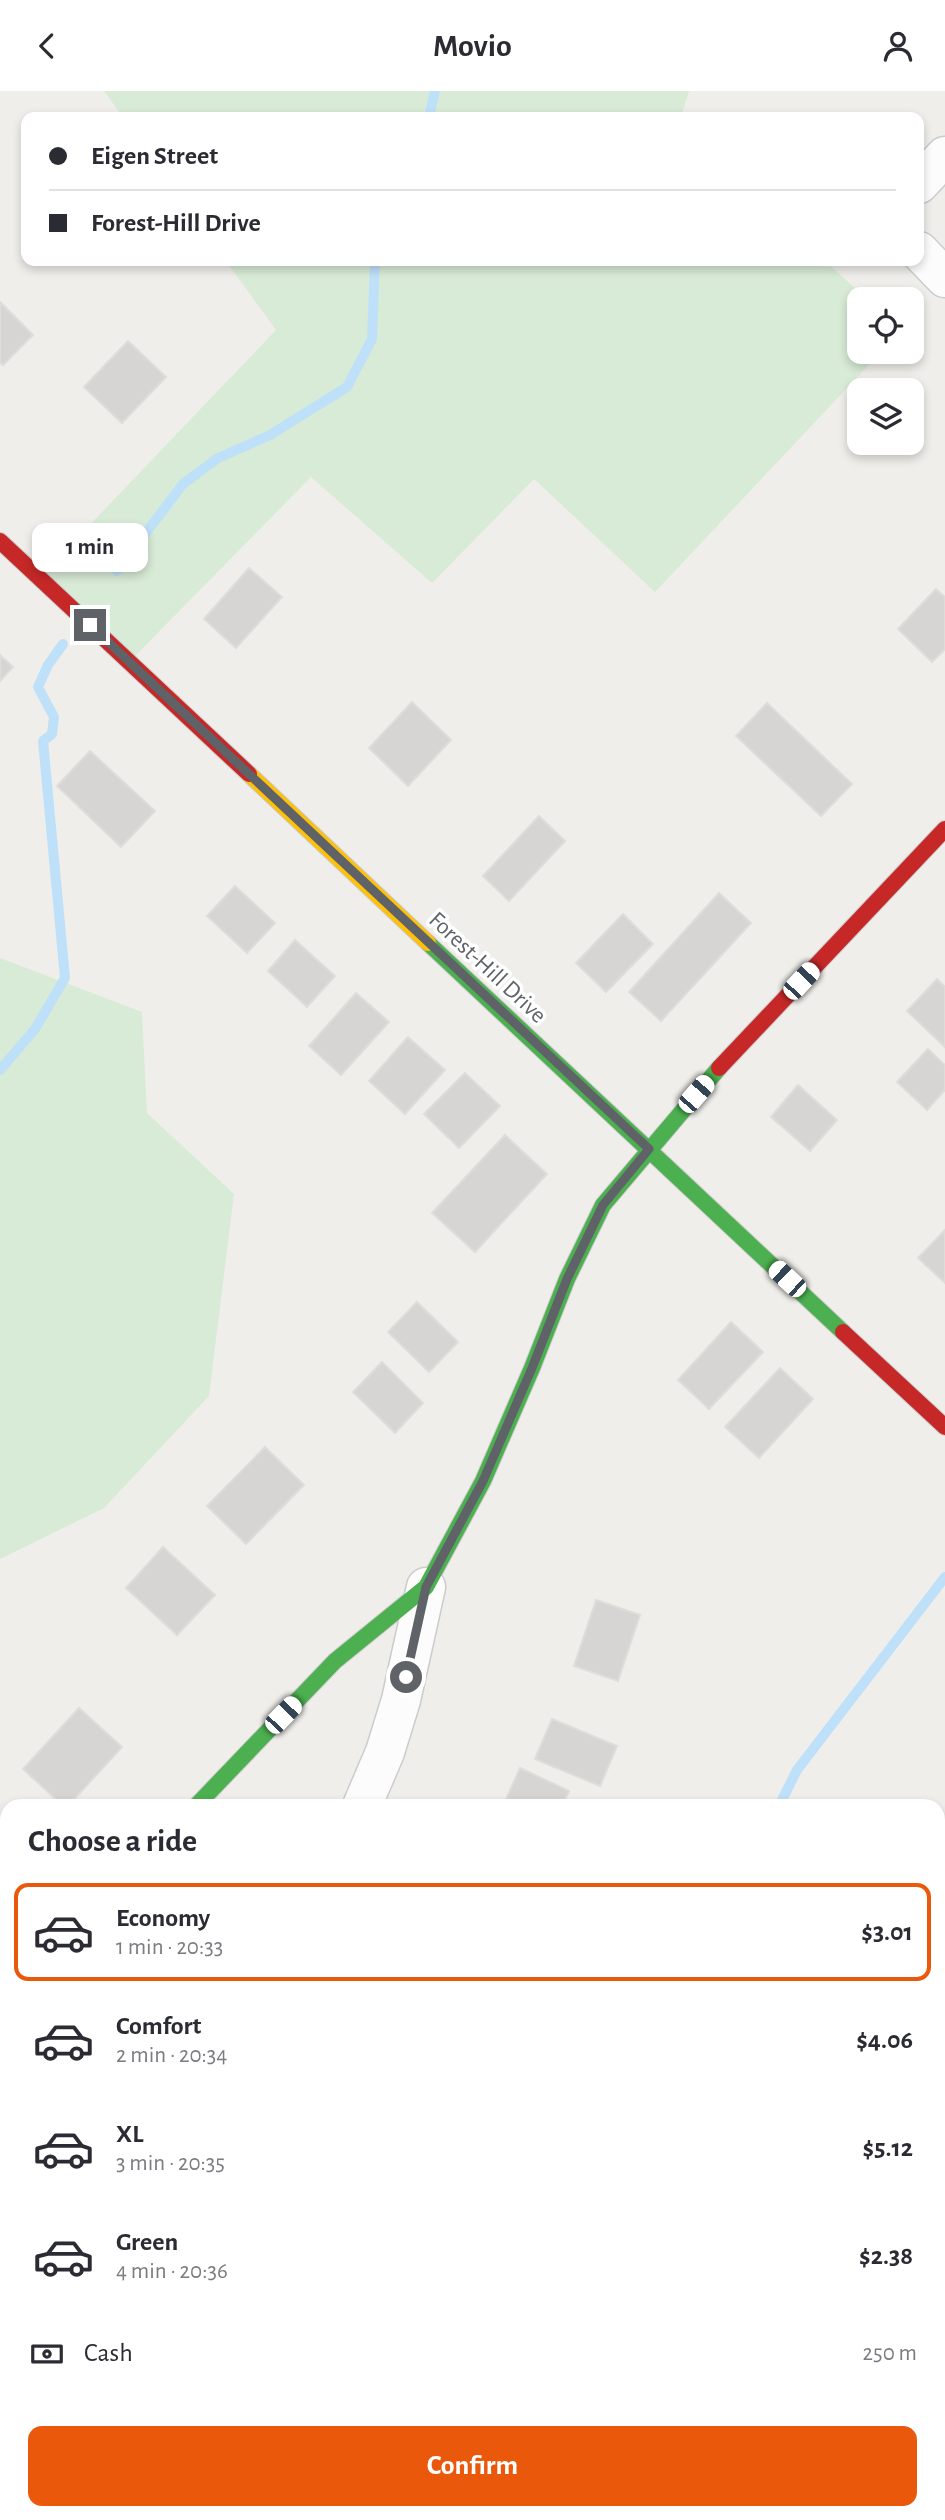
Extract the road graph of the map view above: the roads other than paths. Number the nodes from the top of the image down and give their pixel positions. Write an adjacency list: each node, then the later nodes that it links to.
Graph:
1 (945, 156): 2 (street)
2 (924, 179)
3 (0, 541): 5 (street, Forest-Hill Drive)
4 (945, 829): 5 (street)
5 (649, 1149): 6 (street, Forest-Hill Drive); 7 (street)
6 (945, 1427)
7 (426, 1587): 8 (street); 9 (street)
8 (203, 1799)
9 (365, 1799)

